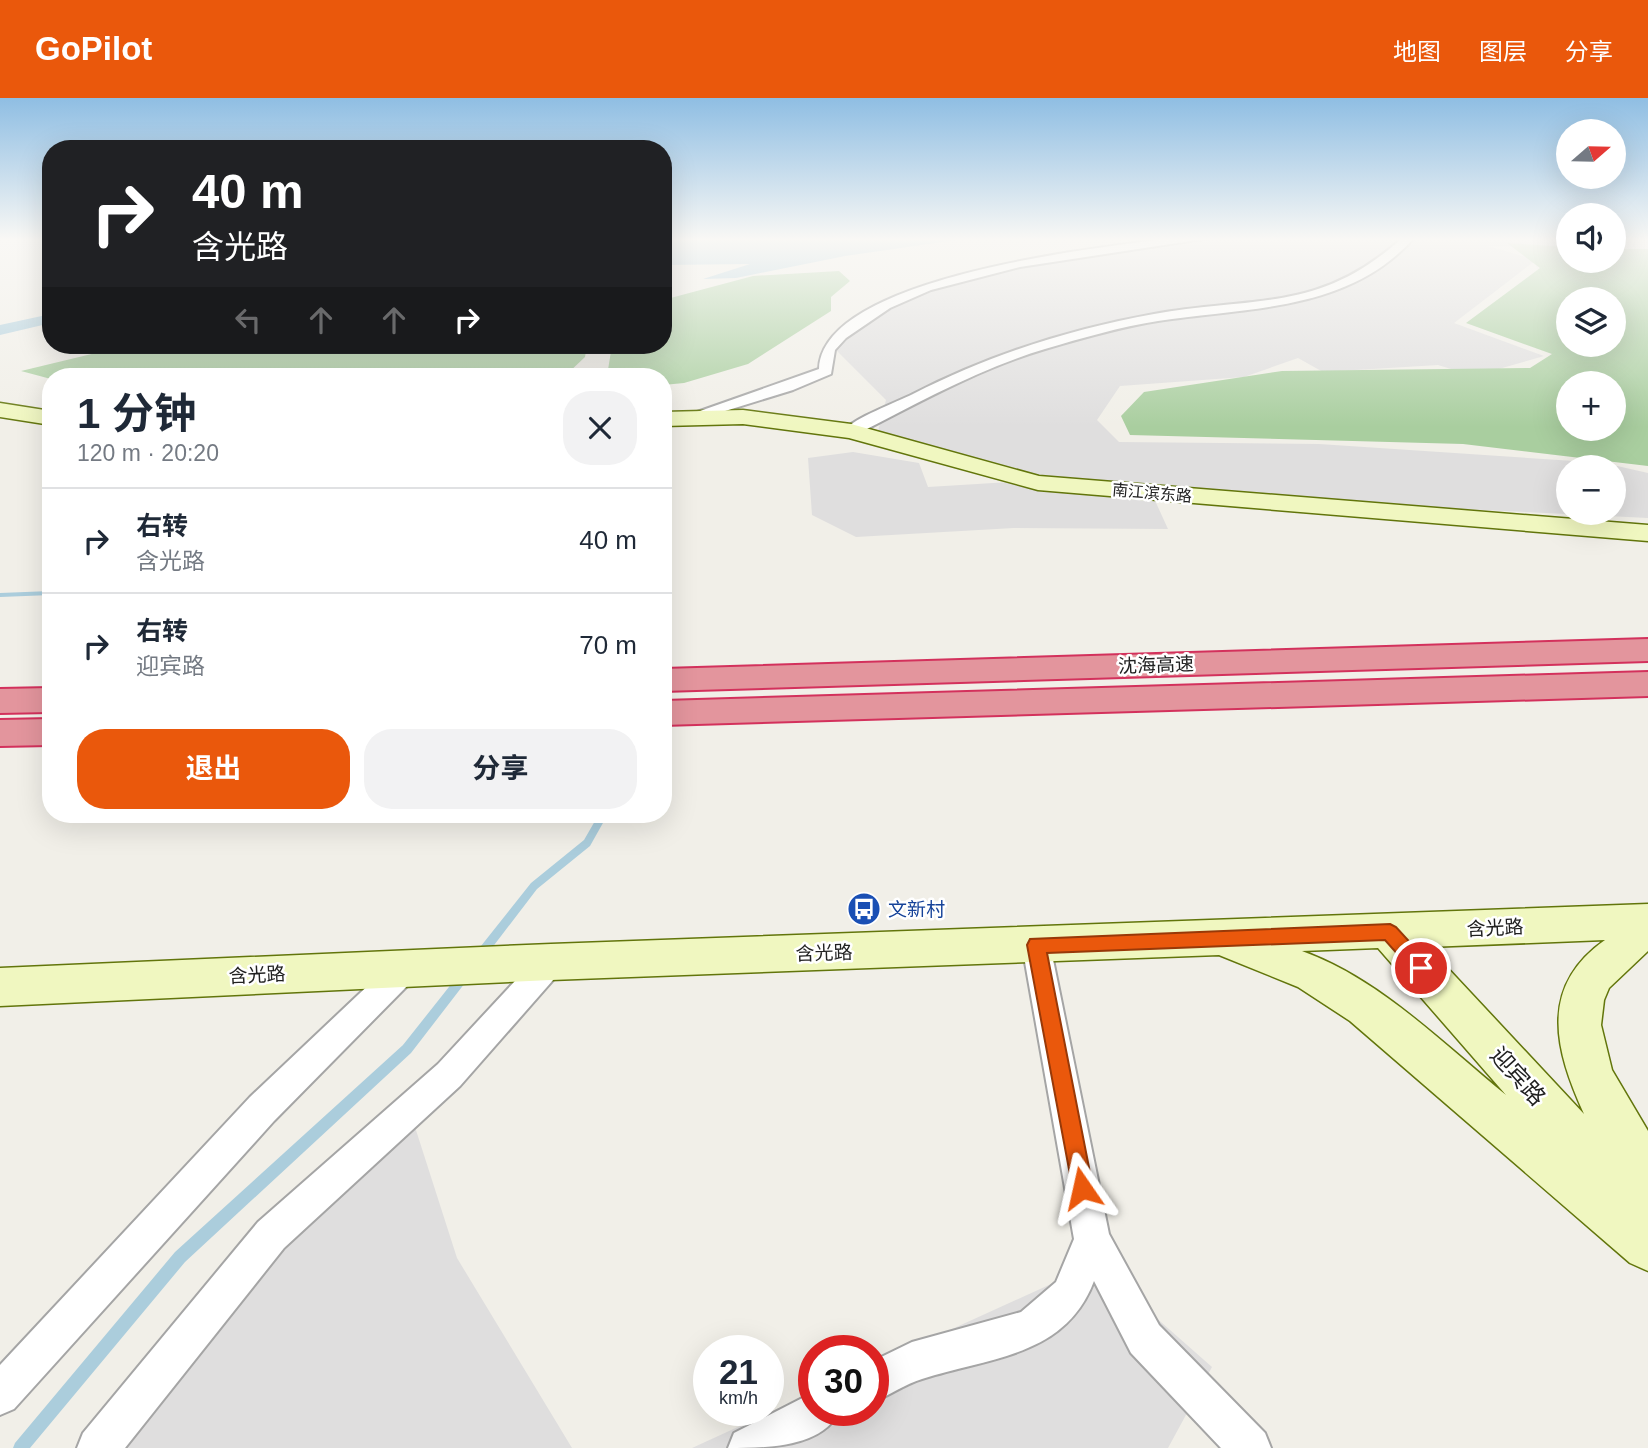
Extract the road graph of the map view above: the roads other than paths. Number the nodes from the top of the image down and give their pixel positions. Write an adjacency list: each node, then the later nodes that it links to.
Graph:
1 (896, 301): 5 (street)
2 (1295, 301): 7 (street)
3 (0, 410): 4 (main road)
4 (42, 417)
5 (691, 417): 6 (main road, 南江滨东路); 7 (main road, 南江滨东路)
6 (672, 418)
7 (851, 431): 8 (main road, 南江滨东路)
8 (1648, 533)
9 (1648, 650): 10 (highway, 沈海高速)
10 (672, 681)
11 (1648, 684): 14 (highway, 沈海高速)
12 (42, 700): 13 (highway)
13 (0, 701)
14 (672, 713)
15 (42, 732): 16 (highway)
16 (0, 733)
17 (1647, 921): 18 (main road, 含光路); 24 (main road)
18 (1390, 932): 19 (main road, 含光路); 25 (main road, 迎宾路)
19 (1219, 939): 20 (main road, 含光路); 27 (main road)
20 (1036, 945): 21 (main road, 含光路); 26 (street)
21 (537, 962): 22 (main road, 含光路); 31 (street)
22 (413, 968): 23 (main road, 含光路); 29 (street)
23 (0, 987)
24 (1648, 1175)
25 (1648, 1220)
26 (1092, 1239): 28 (street); 33 (street)
27 (1648, 1245)
28 (889, 1374)
29 (0, 1395)
30 (798, 1422): 32 (street)
31 (98, 1448)
32 (749, 1448)
33 (1250, 1448)

